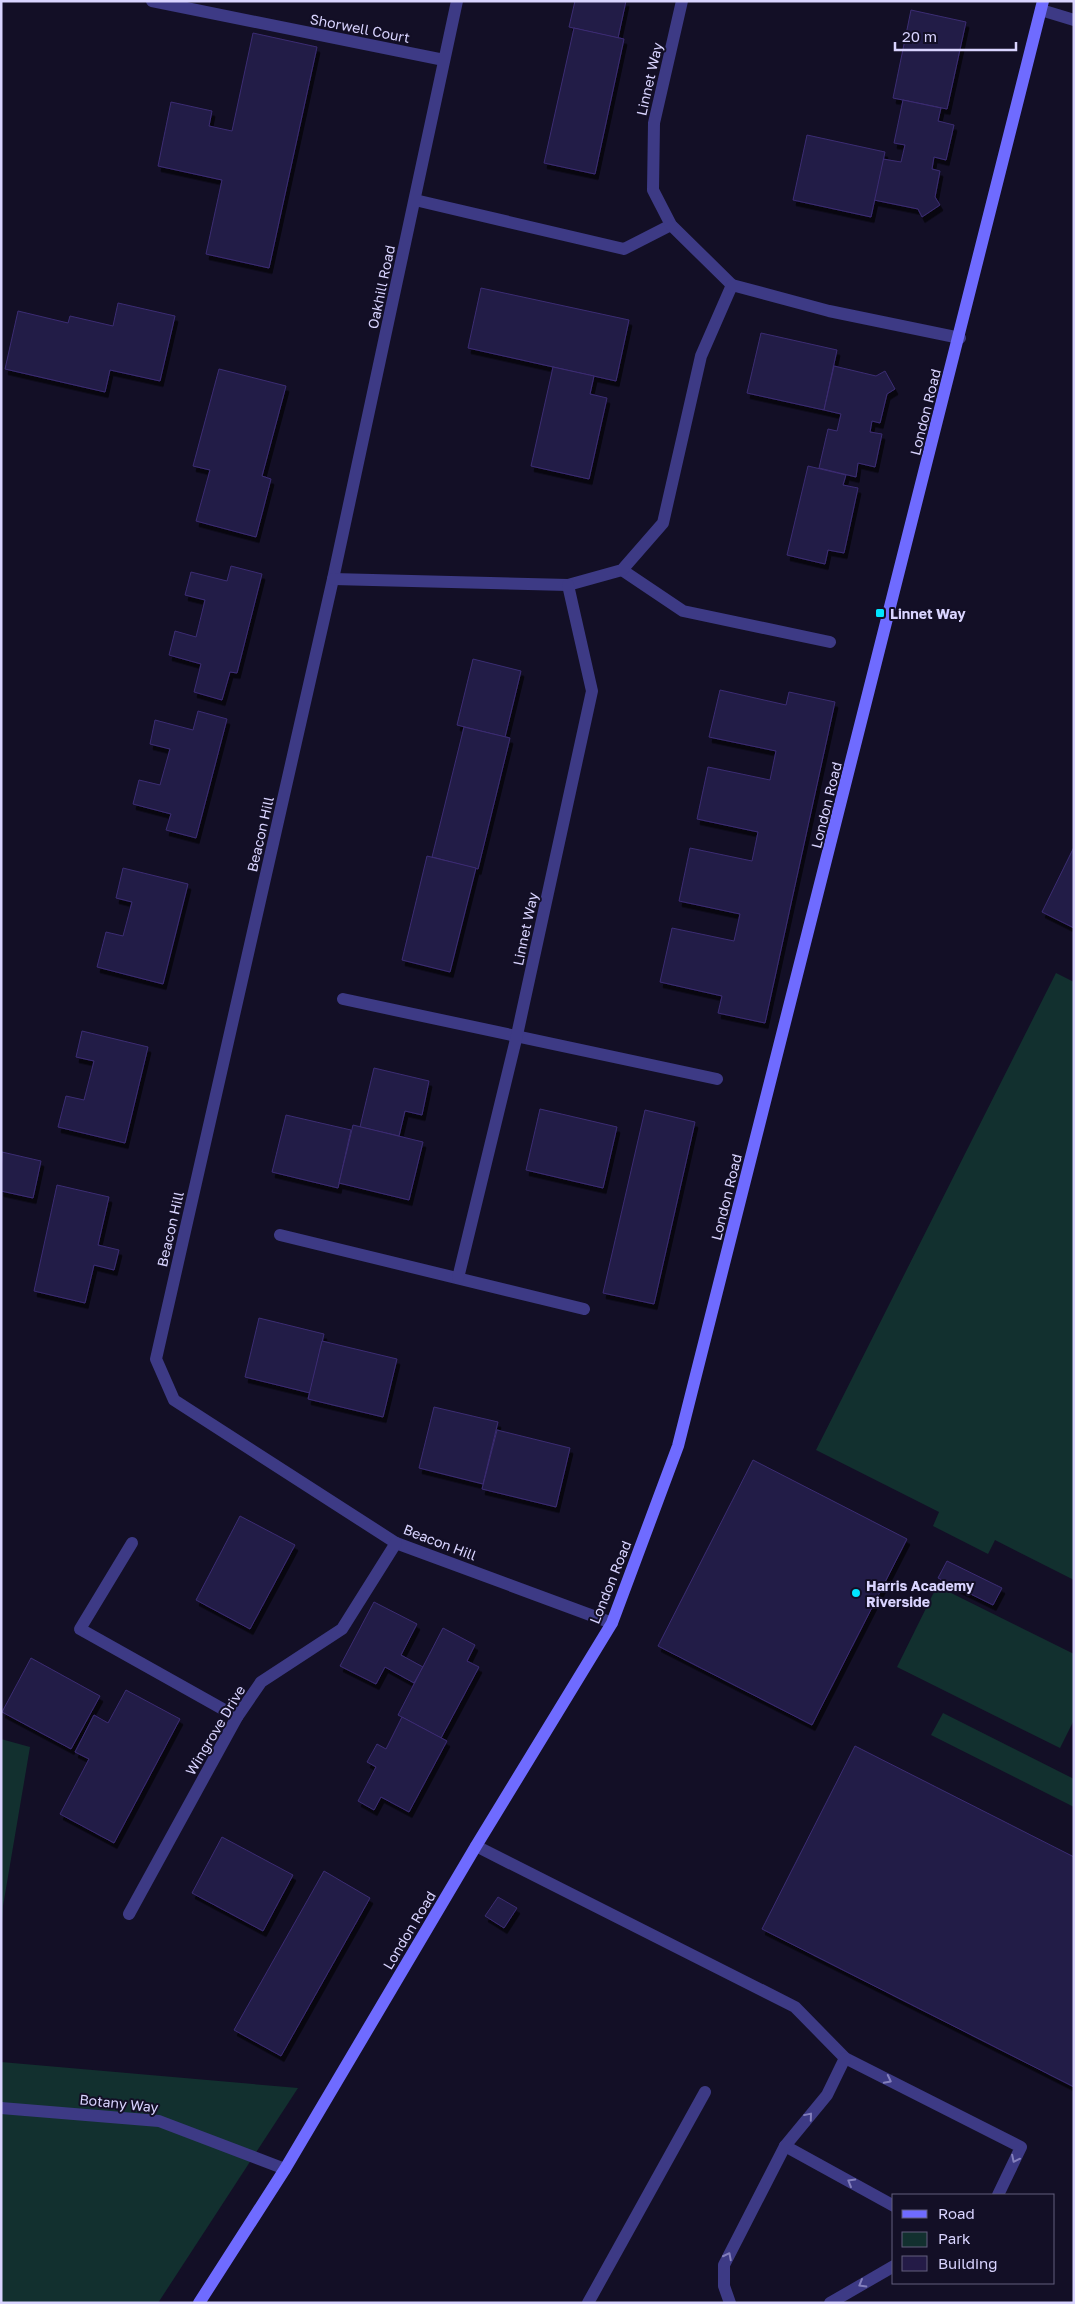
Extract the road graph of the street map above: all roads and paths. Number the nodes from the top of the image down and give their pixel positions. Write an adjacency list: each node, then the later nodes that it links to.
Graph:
1 (152, 1): 6 (street, Shorwell Court)
2 (457, 1): 6 (street, Oakhill Road)
3 (682, 1): 8 (street, Linnet Way)
4 (1042, 6): 5 (street); 10 (street, London Road)
5 (1074, 20)
6 (444, 60): 7 (street, Oakhill Road)
7 (415, 200): 8 (street); 12 (street, Oakhill Road)
8 (671, 225): 9 (street, Linnet Way)
9 (732, 285): 10 (street, Linnet Way); 11 (street)
10 (960, 338): 23 (street, London Road)
11 (622, 570): 13 (street); 14 (street)
12 (333, 578): 13 (street); 22 (street, Beacon Hill)
13 (568, 585): 16 (street, Linnet Way)
14 (830, 642)
15 (343, 999): 16 (street)
16 (517, 1035): 17 (street); 19 (street, Linnet Way)
17 (717, 1079)
18 (280, 1235): 19 (street)
19 (458, 1278): 20 (street)
20 (584, 1309)
21 (132, 1542): 24 (street)
22 (396, 1543): 23 (street, Beacon Hill); 24 (street, Wingrove Drive)
23 (612, 1623): 25 (street, London Road)
24 (237, 1716): 26 (street, Wingrove Drive)
25 (476, 1846): 27 (street); 31 (street, London Road)
26 (129, 1914)
27 (845, 2058): 30 (street, one-way to 27); 32 (street, one-way to 32)
28 (705, 2092): 36 (street)
29 (1, 2108): 31 (street, Botany Way)
30 (785, 2146): 33 (street, one-way to 30); 37 (street, one-way to 30)
31 (285, 2169): 35 (street, London Road)
32 (998, 2194)
33 (892, 2205)
34 (892, 2267): 38 (street, one-way to 38)
35 (199, 2303)
36 (588, 2303)
37 (730, 2303)
38 (830, 2303)

